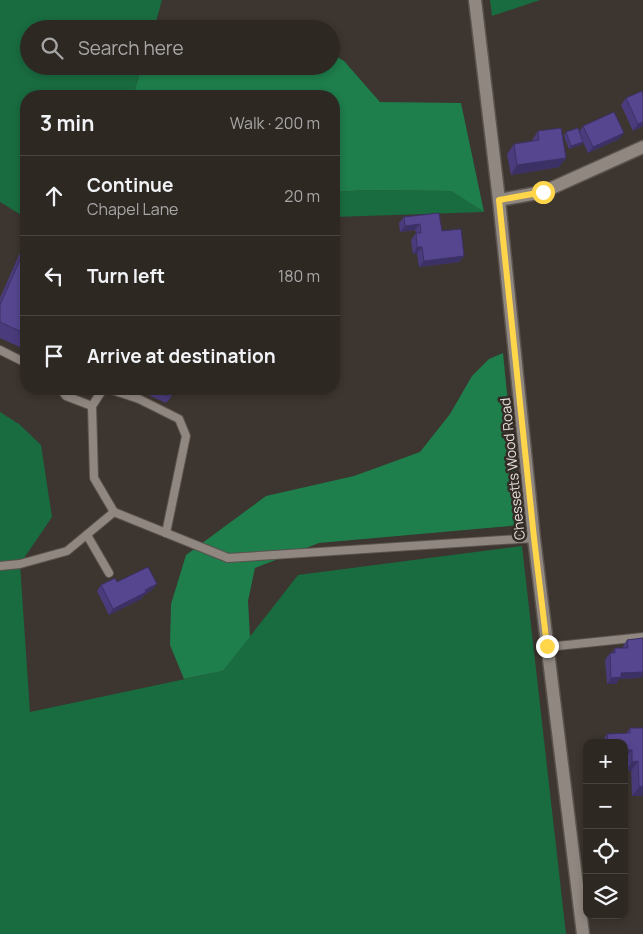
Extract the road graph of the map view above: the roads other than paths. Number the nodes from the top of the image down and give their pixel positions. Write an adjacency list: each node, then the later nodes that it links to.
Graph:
1 (475, 0): 3 (street, Chessetts Wood Road)
2 (643, 147): 3 (street)
3 (499, 200): 13 (street, Chessetts Wood Road)
4 (0, 350): 5 (lane)
5 (20, 360)
6 (65, 395): 9 (lane)
7 (99, 395): 9 (lane)
8 (129, 395): 11 (lane)
9 (92, 406): 10 (lane)
10 (114, 512): 11 (lane); 12 (lane)
11 (166, 533): 13 (lane)
12 (87, 534): 14 (lane); 15 (lane)
13 (534, 538): 17 (street, Chessetts Wood Road)
14 (0, 566)
15 (109, 573)
16 (643, 637): 17 (lane)
17 (547, 646): 18 (street, Chessetts Wood Road)
18 (583, 934)

